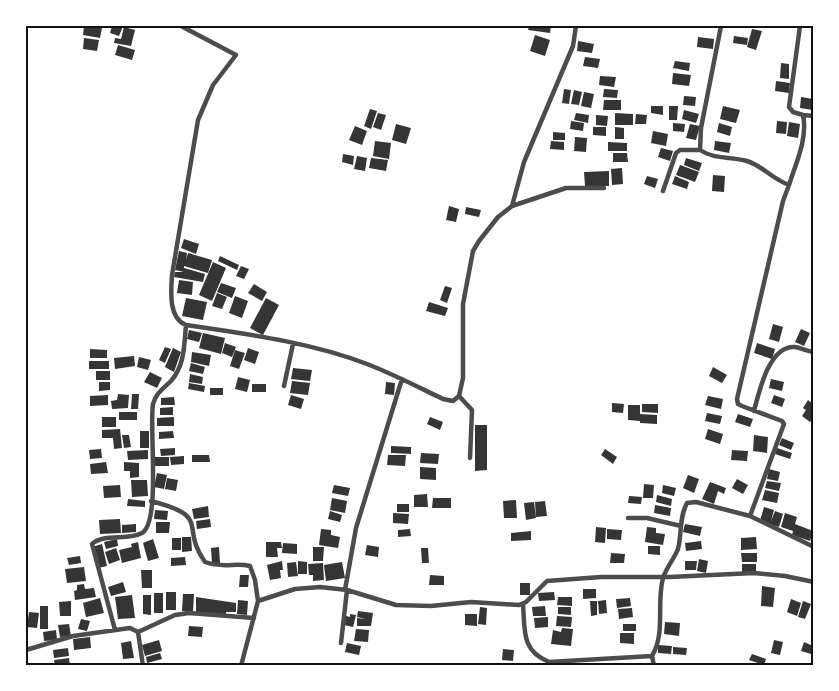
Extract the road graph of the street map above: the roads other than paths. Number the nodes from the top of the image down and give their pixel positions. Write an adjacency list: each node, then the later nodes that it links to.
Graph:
1 (181, 26): 12 (street)
2 (576, 26): 11 (street)
3 (721, 26): 7 (street)
4 (800, 26): 5 (street)
5 (803, 115): 6 (street); 8 (street)
6 (813, 116)
7 (700, 150): 8 (street); 10 (street)
8 (789, 185): 18 (street)
9 (604, 188): 11 (street)
10 (663, 191)
11 (512, 206): 17 (street)
12 (186, 325): 13 (street); 20 (street)
13 (293, 344): 15 (street); 16 (street)
14 (813, 352): 18 (street)
15 (402, 379): 17 (street); 27 (street)
16 (284, 386)
17 (459, 396): 19 (street)
18 (754, 411): 21 (street)
19 (470, 458)
20 (152, 501): 28 (street); 31 (street)
21 (750, 516): 23 (street); 24 (street)
22 (628, 518): 23 (street)
23 (681, 526): 25 (street)
24 (813, 547)
25 (663, 577): 26 (street); 29 (street); 35 (street)
26 (813, 582)
27 (346, 590): 28 (street); 29 (street); 33 (street)
28 (258, 600): 30 (street)
29 (523, 604): 35 (street)
30 (254, 618): 32 (street); 37 (street)
31 (115, 630): 32 (street); 34 (street)
32 (138, 632): 36 (street)
33 (341, 643)
34 (26, 650)
35 (652, 656): 38 (street)
36 (143, 666)
37 (241, 666)
38 (654, 666)

